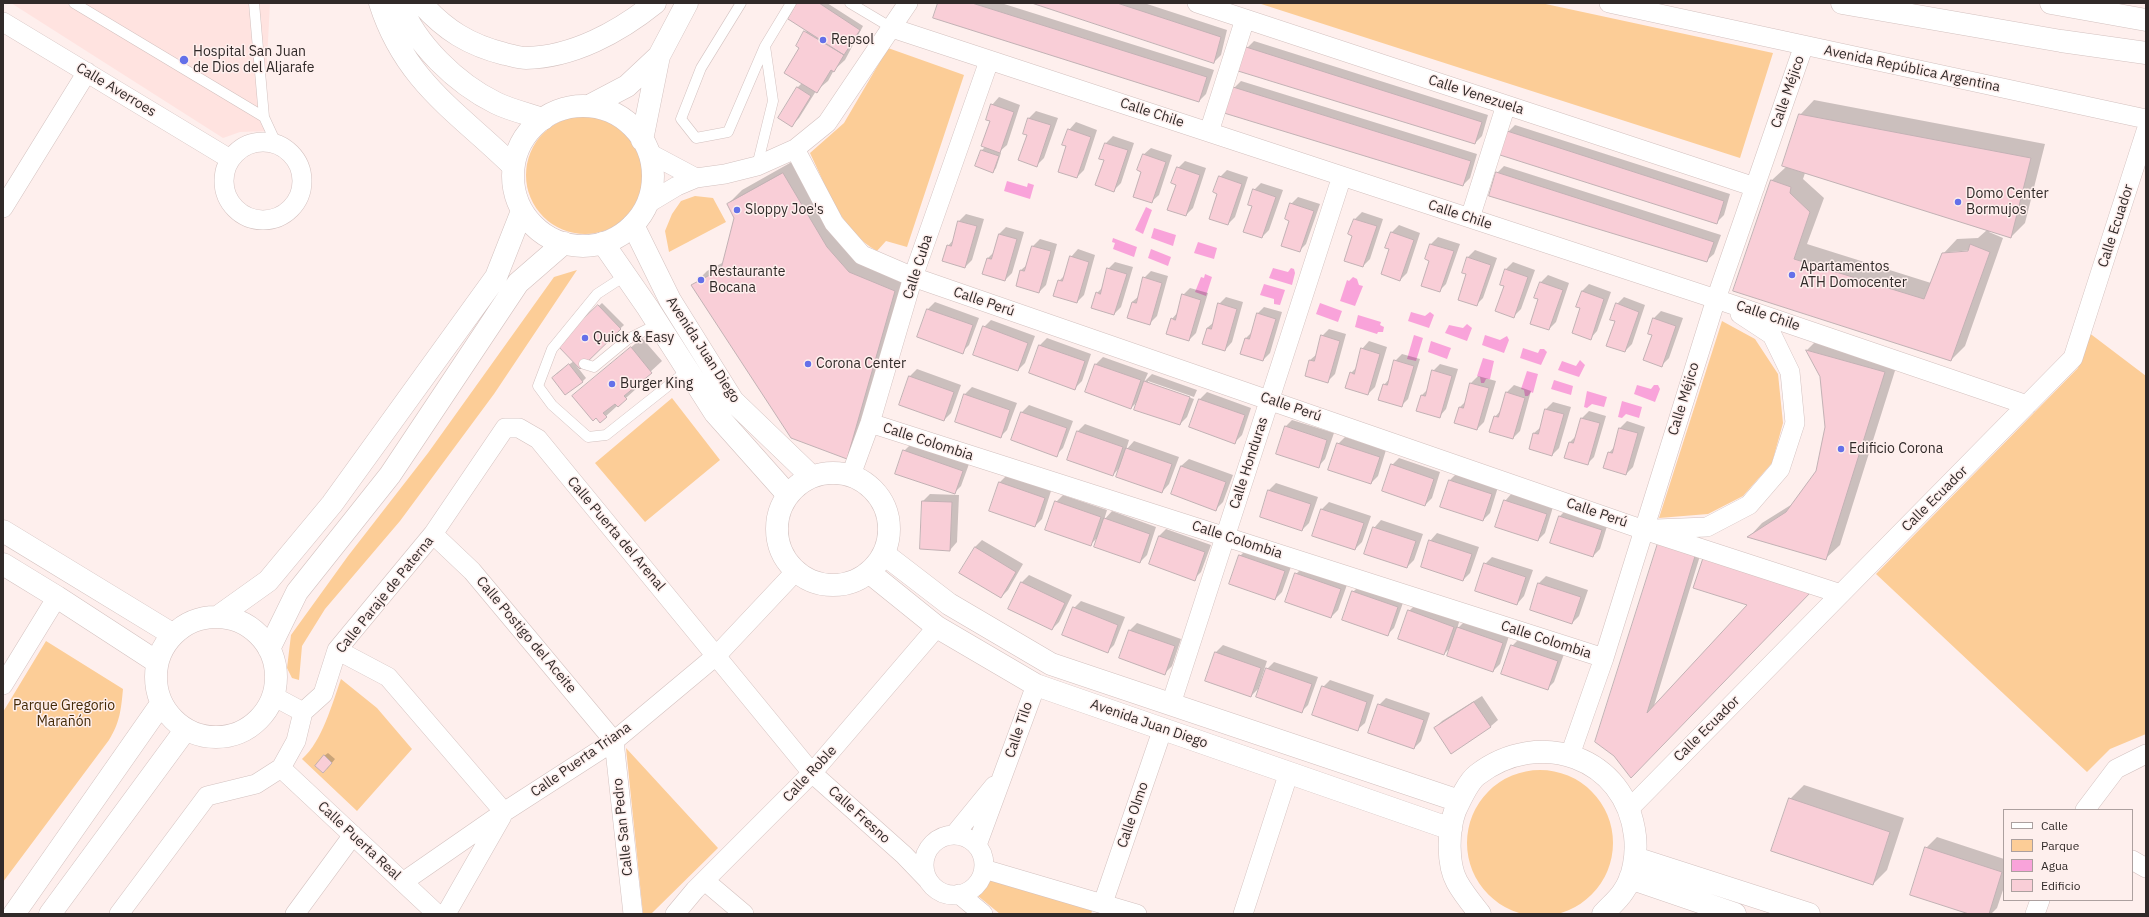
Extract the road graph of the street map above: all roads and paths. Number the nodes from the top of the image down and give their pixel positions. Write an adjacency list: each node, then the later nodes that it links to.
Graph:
1 (74, 3): 28 (lane)
2 (254, 3): 28 (lane)
3 (380, 3): 37 (main road)
4 (400, 3): 29 (main road)
5 (421, 3): 6 (main road)
6 (655, 3)
7 (687, 3): 23 (main road)
8 (741, 3): 21 (lane)
9 (791, 3): 21 (lane)
10 (850, 3): 19 (lane)
11 (908, 3): 19 (street)
12 (1197, 3): 16 (street, Calle Venezuela)
13 (1608, 3): 20 (street, Avenida República Argentina)
14 (1842, 3): 22 (main road)
15 (2051, 3): 17 (main road)
16 (1245, 19): 26 (street, Calle Venezuela); 32 (street)
17 (2146, 20)
18 (3, 22): 25 (street, Calle Averroes)
19 (892, 28): 24 (street, Calle Chile); 35 (street)
20 (1804, 45): 30 (street, Avenida República Argentina); 41 (street, Calle Méjico)
21 (765, 46): 38 (lane)
22 (2146, 53)
23 (659, 56): 27 (main road); 34 (main road)
24 (989, 61): 32 (street, Calle Chile); 49 (street, Calle Cuba)
25 (87, 72): 36 (street, Calle Averroes); 43 (street)
26 (1506, 105): 41 (street, Calle Venezuela); 45 (street)
27 (589, 106): 29 (main road); 34 (main road)
28 (264, 117): 33 (lane)
29 (543, 119): 37 (main road)
30 (2146, 119)
31 (2146, 131): 56 (street, Calle Ecuador)
32 (1209, 132): 39 (street, Calle Chile)
33 (276, 144): 36 (street); 36 (street)
34 (645, 146): 40 (street); 42 (main road)
35 (795, 149): 38 (street); 49 (street, Calle Perú)
36 (230, 159)
37 (513, 166): 44 (main road)
38 (757, 166): 40 (street)
39 (1342, 176): 45 (street, Calle Chile); 55 (street, Calle Honduras)
40 (696, 178): 42 (street)
41 (1755, 187): 51 (street, Calle Méjico)
42 (647, 204): 46 (main road)
43 (3, 208)
44 (522, 211): 48 (main road); 72 (main road)
45 (1470, 218): 51 (street, Calle Chile)
46 (633, 225): 47 (main road); 60 (main road, Avenida Juan Diego)
47 (603, 243): 48 (main road); 52 (main road, Avenida Juan Diego)
48 (564, 244): 75 (main road)
49 (913, 277): 55 (street, Calle Perú); 57 (street, Calle Cuba)
50 (617, 281): 54 (lane)
51 (1716, 298): 56 (street, Calle Chile); 62 (street, Calle Méjico); 62 (street)
52 (658, 324): 53 (lane); 54 (main road, Avenida Juan Diego)
53 (584, 364)
54 (688, 370): 61 (main road, Avenida Juan Diego)
55 (1270, 400): 62 (street, Calle Perú); 65 (street, Calle Honduras)
56 (2027, 405): 70 (street, Calle Ecuador)
57 (870, 423): 59 (street, Calle Cuba); 65 (street, Calle Colombia)
58 (505, 428): 64 (street, Calle Paraje de Paterna); 77 (street, Calle Puerta del Arenal)
59 (851, 475): 60 (main road); 66 (main road)
60 (811, 476): 61 (main road)
61 (788, 495): 68 (main road)
62 (1644, 530): 70 (street, Calle Perú); 78 (street, Calle Méjico)
63 (3, 531): 74 (main road)
64 (433, 534): 76 (street, Calle Paraje de Paterna); 88 (street, Calle Postigo del Aceite)
65 (1225, 536): 78 (street, Calle Colombia); 84 (street, Calle Honduras)
66 (884, 554): 69 (main road); 84 (main road, Avenida Juan Diego)
67 (3, 564): 71 (main road)
68 (796, 571): 69 (main road); 77 (street, Calle Puerta Triana)
69 (870, 573): 73 (main road, Avenida Juan Diego)
70 (1841, 594): 96 (street, Calle Ecuador)
71 (57, 597): 79 (main road); 80 (street)
72 (218, 616): 74 (main road); 75 (main road)
73 (937, 627): 81 (main road, Avenida Juan Diego); 93 (street, Calle Roble)
74 (172, 634): 79 (main road)
75 (270, 649): 82 (main road)
76 (337, 650): 85 (street, Calle Paraje de Paterna); 98 (street)
77 (717, 655): 88 (street, Calle Puerta Triana); 93 (street, Calle Fresno)
78 (1604, 658): 90 (street, Calle Méjico)
79 (157, 662): 83 (main road)
80 (3, 685)
81 (1036, 685): 86 (main road, Avenida Juan Diego); 94 (street, Calle Tilo)
82 (273, 696): 85 (street); 87 (main road)
83 (162, 704): 87 (main road); 113 (main road)
84 (1171, 704): 95 (main road, Avenida Juan Diego)
85 (303, 712): 91 (street)
86 (1163, 728): 92 (main road, Avenida Juan Diego); 112 (street, Calle Olmo)
87 (186, 729): 114 (main road)
88 (614, 741): 98 (street, Calle Puerta Triana); 119 (street, Calle San Pedro)
89 (2146, 754): 97 (street)
90 (1570, 755): 95 (main road); 96 (main road)
91 (281, 768): 101 (street, Calle Puerta Real); 115 (street)
92 (1289, 772): 99 (main road, Avenida Juan Diego); 124 (street)
93 (812, 773): 107 (street, Calle Roble); 108 (street, Calle Fresno)
94 (1003, 774): 100 (street, Calle Tilo); 102 (street, Calle Tilo)
95 (1459, 801): 99 (main road)
96 (1629, 809): 104 (main road)
97 (2086, 809)
98 (504, 812): 109 (street, Calle Puerta Triana); 118 (street)
99 (1451, 829): 125 (main road)
100 (954, 834): 102 (street); 108 (street)
101 (353, 835): 109 (street, Calle Puerta Real); 116 (street)
102 (977, 846): 106 (street)
103 (2133, 861): 105 (street)
104 (1632, 868): 126 (main road); 127 (main road); 128 (main road)
105 (2146, 868)
106 (984, 869): 110 (street); 112 (street)
107 (705, 880): 120 (street, Calle Roble); 121 (street)
108 (928, 880): 110 (street)
109 (403, 882): 117 (street, Calle Puerta Real)
110 (959, 894): 122 (street)
111 (2040, 901): 129 (street)
112 (1103, 903): 123 (street)
113 (14, 914)
114 (50, 914)
115 (119, 914)
116 (295, 914)
117 (437, 914)
118 (446, 914)
119 (633, 914)
120 (675, 914)
121 (744, 914)
122 (983, 914)
123 (1137, 914)
124 (1243, 914)
125 (1480, 914)
126 (1603, 914)
127 (1735, 914)
128 (1809, 914)
129 (2035, 914)

